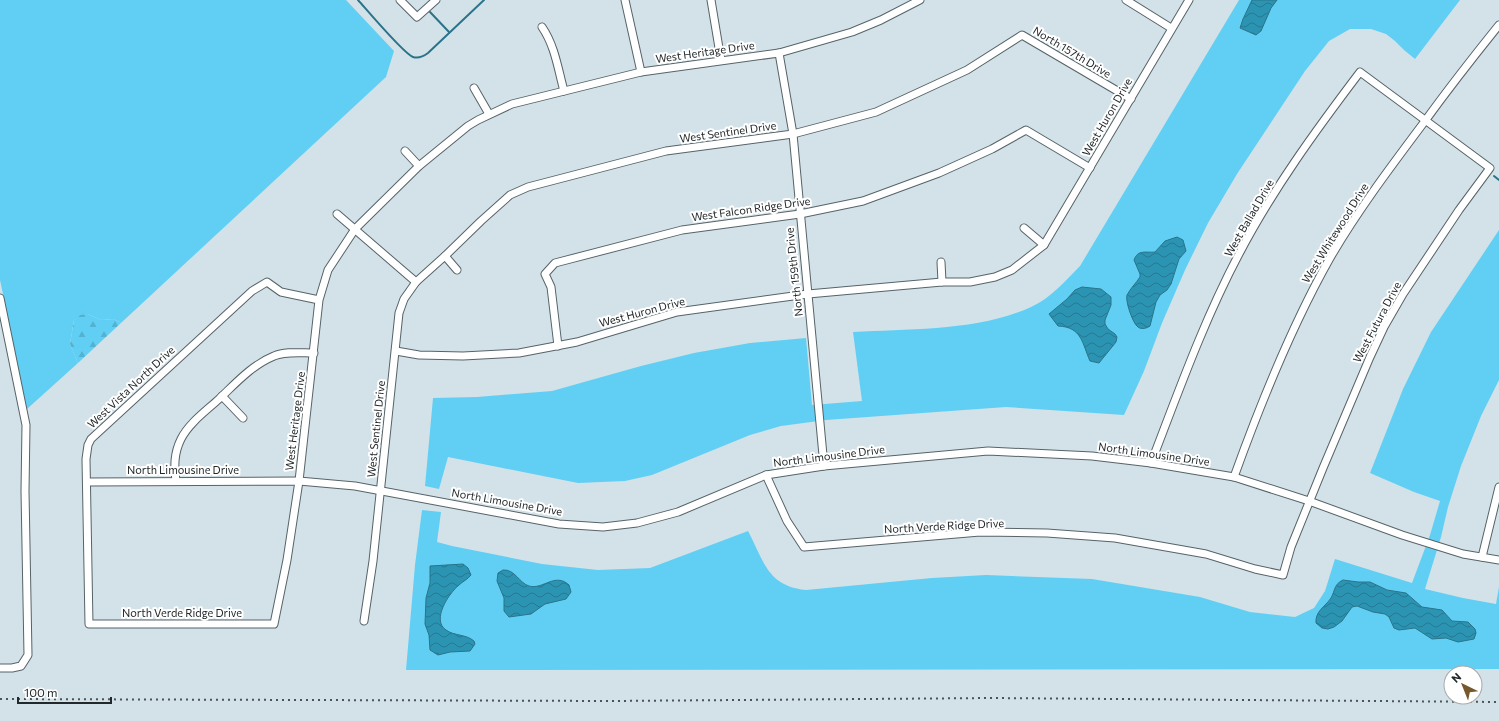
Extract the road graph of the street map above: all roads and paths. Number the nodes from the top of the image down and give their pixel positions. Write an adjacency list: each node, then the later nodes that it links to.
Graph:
1 (400, 0): 2 (street)
2 (436, 0)
3 (625, 0): 14 (street)
4 (711, 0): 13 (street)
5 (920, 0): 12 (street, West Heritage Drive)
6 (1126, 0): 10 (street)
7 (1189, 0): 10 (street, West Huron Drive)
8 (1499, 25): 19 (street, West Whitewood Drive)
9 (542, 27): 16 (street)
10 (1171, 28): 17 (street, West Huron Drive)
11 (1022, 35): 17 (street, North 157th Drive); 20 (street, West Sentinel Drive)
12 (779, 53): 13 (street, West Heritage Drive); 20 (street, North 159th Drive)
13 (721, 60): 14 (street, West Heritage Drive)
14 (640, 72): 16 (street, West Heritage Drive)
15 (474, 88): 18 (street)
16 (564, 91): 18 (street, West Heritage Drive)
17 (1131, 99): 23 (street, West Huron Drive)
18 (489, 114): 22 (street, West Heritage Drive)
19 (1426, 120): 42 (street, West Ballad Drive); 45 (street, West Whitewood Drive); 51 (street, West Futura Drive)
20 (793, 134): 25 (street, North 159th Drive); 29 (street, West Sentinel Drive)
21 (405, 151): 22 (street)
22 (419, 166): 27 (street, West Heritage Drive)
23 (1090, 168): 25 (street, West Falcon Ridge Drive); 28 (street, West Huron Drive)
24 (337, 214): 27 (street)
25 (800, 214): 34 (street, North 159th Drive); 37 (street, West Falcon Ridge Drive)
26 (1024, 228): 28 (street)
27 (354, 229): 32 (street); 36 (street, West Heritage Drive)
28 (1044, 245): 33 (street, West Huron Drive)
29 (445, 256): 31 (street); 32 (street, West Sentinel Drive)
30 (941, 262): 33 (street)
31 (457, 270)
32 (416, 282): 38 (street, West Sentinel Drive)
33 (942, 282): 34 (street, West Huron Drive)
34 (808, 294): 37 (street, West Huron Drive); 43 (street, North 159th Drive)
35 (0, 298): 58 (street)
36 (319, 300): 39 (street, West Heritage Drive); 48 (street, West Vista North Drive)
37 (558, 346): 38 (street, West Huron Drive)
38 (396, 351): 50 (street, West Sentinel Drive)
39 (314, 353): 40 (street); 47 (street, West Heritage Drive)
40 (222, 396): 41 (street); 46 (street)
41 (243, 418)
42 (1151, 463): 43 (street, North Limousine Drive); 45 (street, North Limousine Drive)
43 (824, 466): 44 (street, North Limousine Drive)
44 (766, 475): 50 (street, North Limousine Drive); 54 (street, North Verde Ridge Drive)
45 (1234, 477): 51 (street, North Limousine Drive)
46 (176, 481): 47 (street, North Limousine Drive); 48 (street, North Limousine Drive)
47 (299, 481): 50 (street, North Limousine Drive); 57 (street, West Heritage Drive)
48 (87, 482): 56 (street, West Vista North Drive)
49 (1499, 487): 52 (street)
50 (381, 491): 55 (street, West Sentinel Drive)
51 (1310, 501): 52 (street, North Limousine Drive); 54 (street, West Futura Drive)
52 (1482, 557): 53 (street, North Limousine Drive)
53 (1499, 560)
54 (1283, 575)
55 (364, 621)
56 (89, 624): 57 (street, North Verde Ridge Drive)
57 (274, 624)
58 (0, 668)

